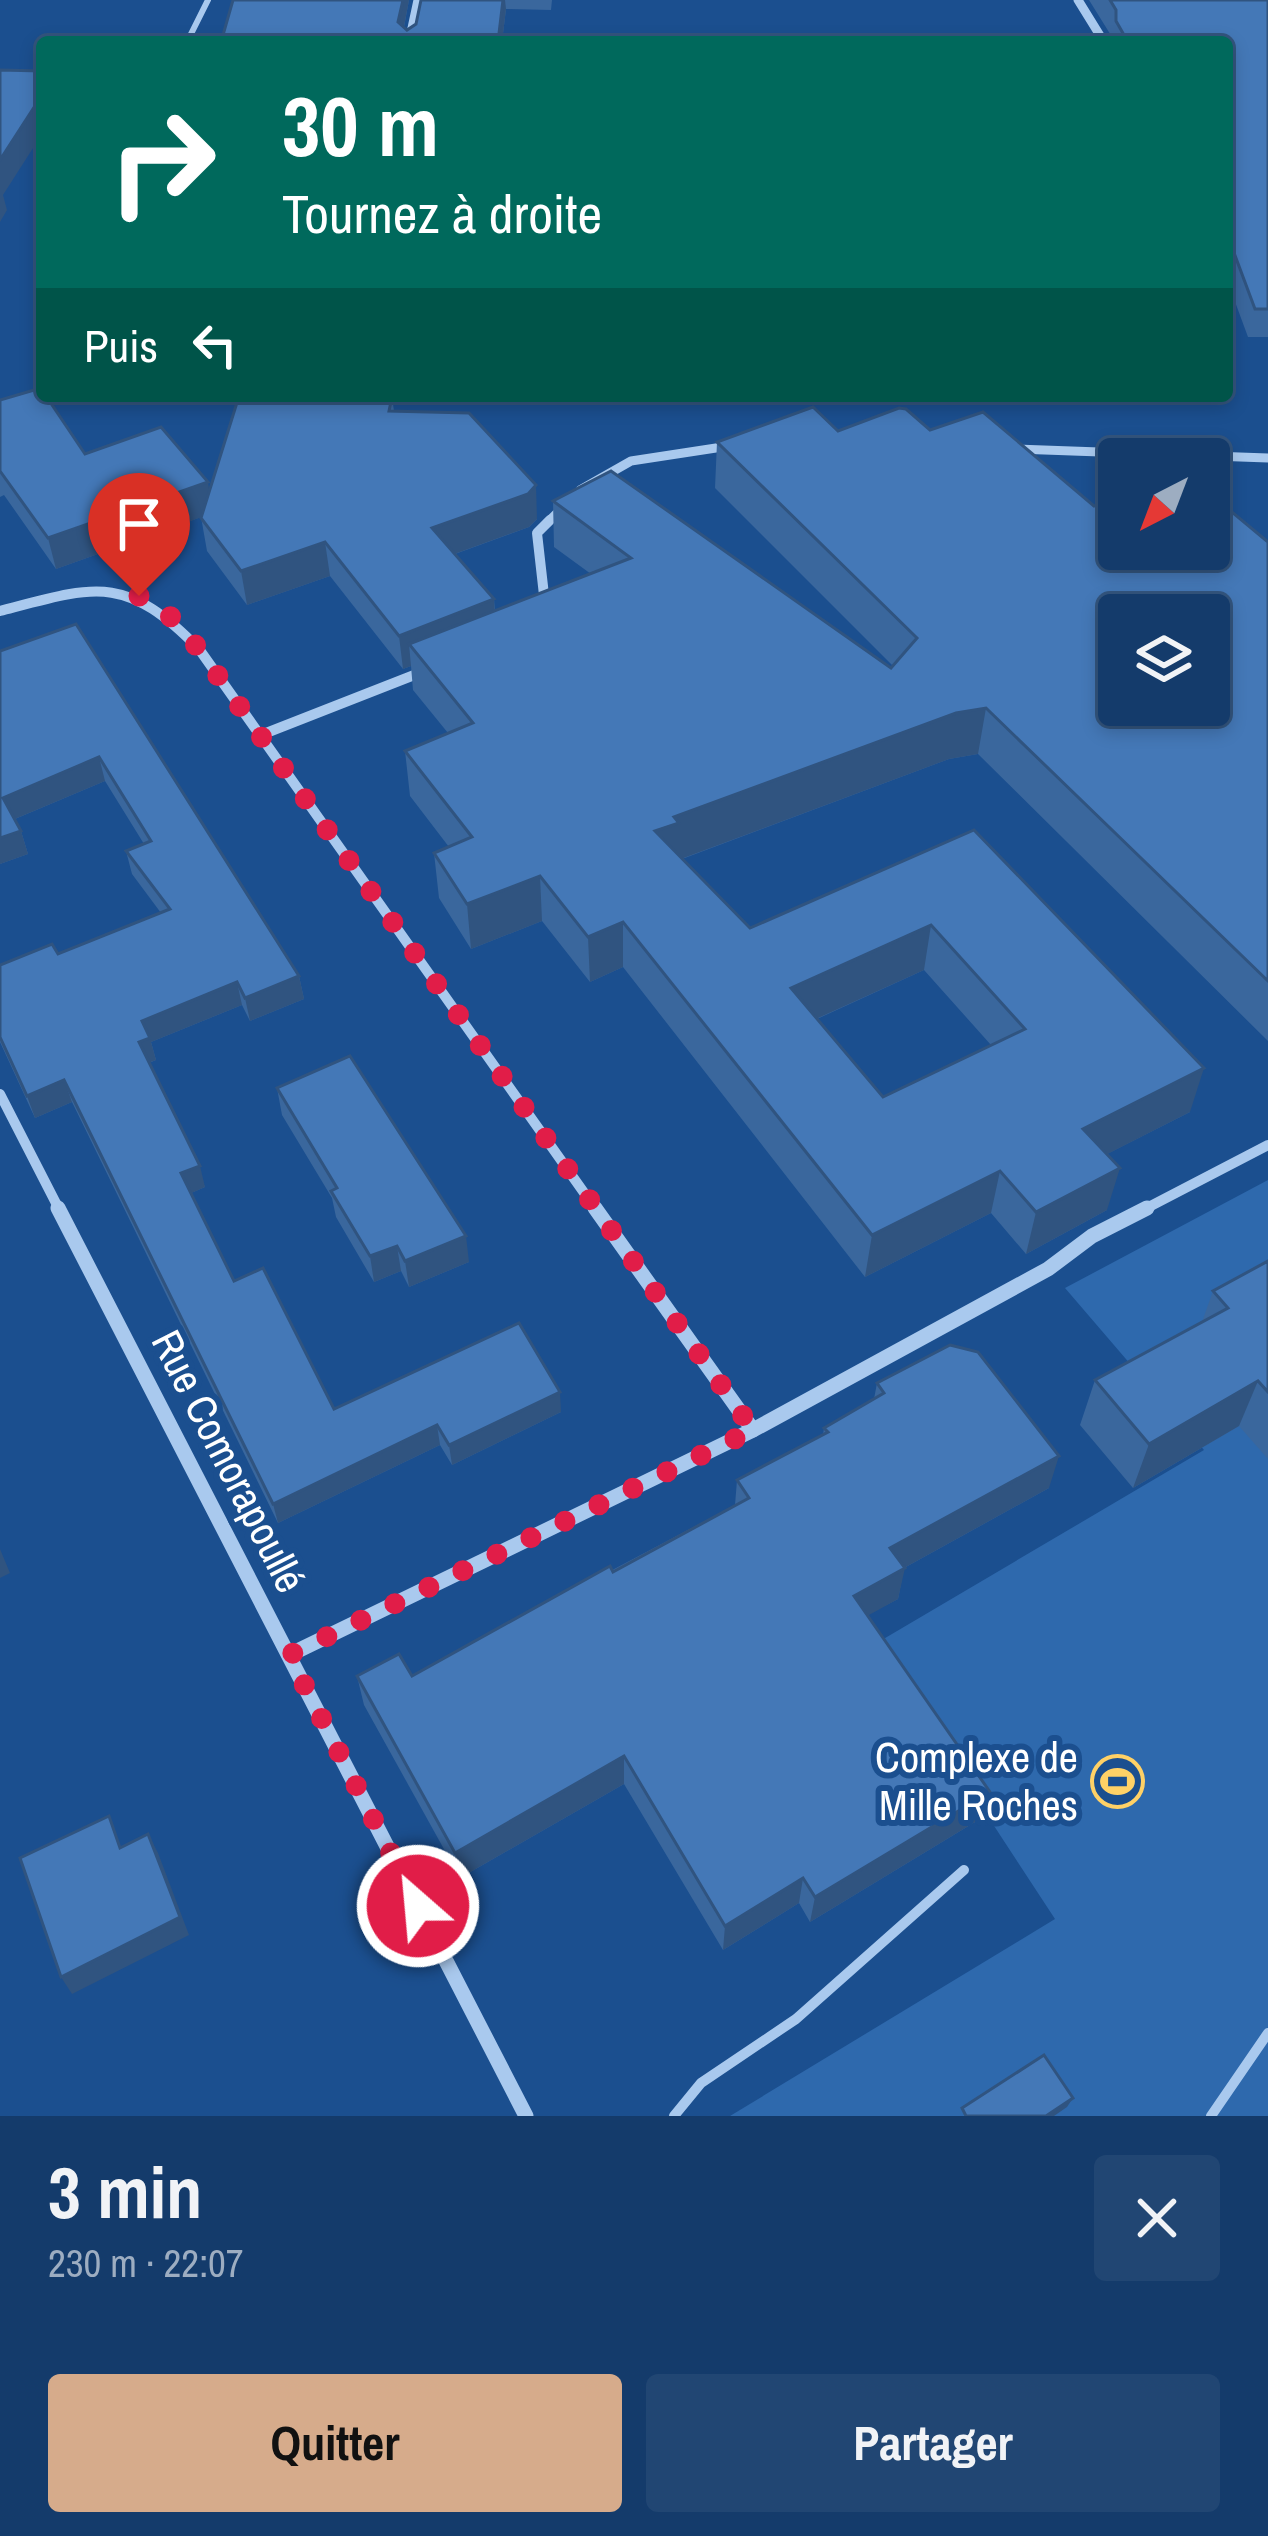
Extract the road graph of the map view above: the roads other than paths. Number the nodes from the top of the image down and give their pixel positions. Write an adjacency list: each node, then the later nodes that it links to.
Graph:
1 (208, 0): 4 (lane)
2 (418, 0): 5 (street)
3 (1078, 0): 6 (street)
4 (190, 36)
5 (410, 36)
6 (1100, 36)
7 (739, 445): 10 (street)
8 (989, 448): 9 (street)
9 (1268, 458)
10 (531, 610)
11 (0, 611): 13 (street)
12 (443, 664): 13 (street)
13 (260, 734): 16 (street)
14 (0, 1094): 17 (street, Rue Comorapoullé)
15 (1268, 1145): 16 (street)
16 (753, 1430): 17 (street)
17 (289, 1655): 20 (street, Rue Comorapoullé)
18 (964, 1870): 21 (lane)
19 (1268, 2033): 22 (lane)
20 (526, 2116)
21 (674, 2116)
22 (1211, 2116)

